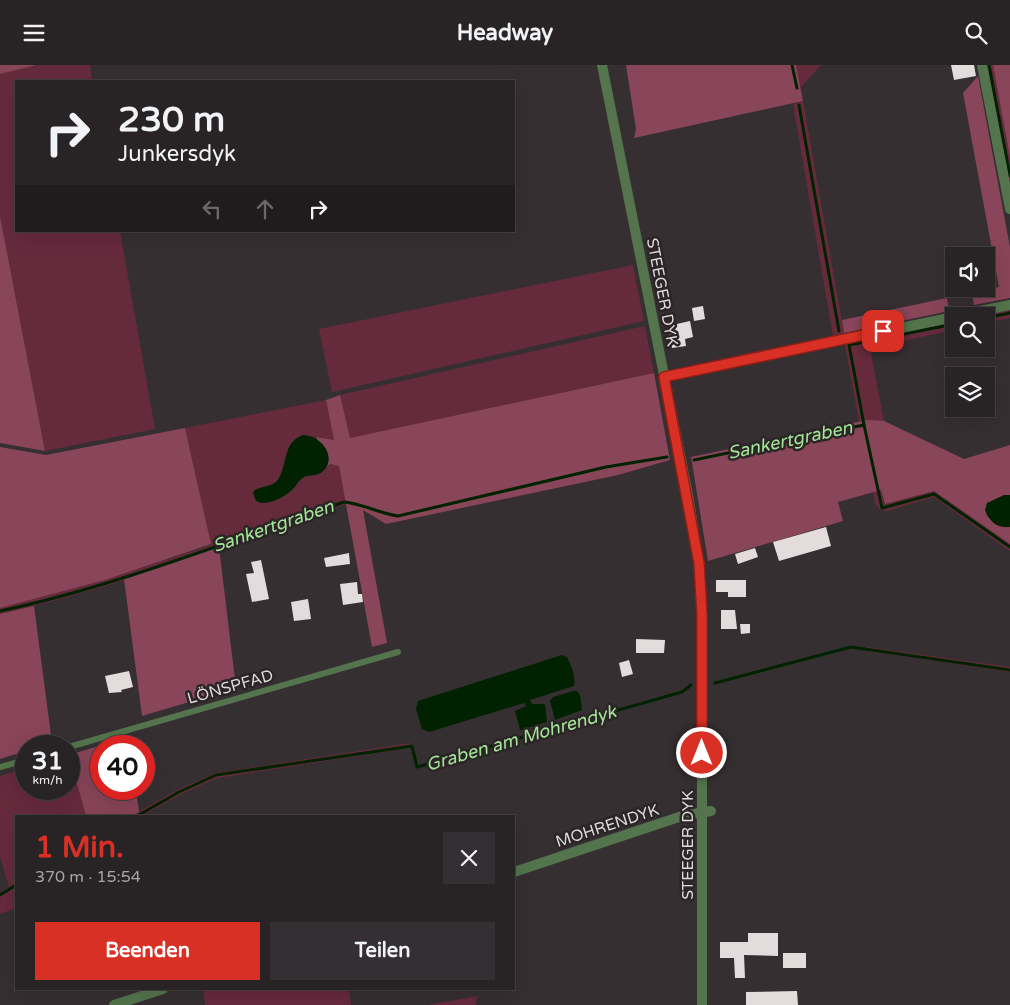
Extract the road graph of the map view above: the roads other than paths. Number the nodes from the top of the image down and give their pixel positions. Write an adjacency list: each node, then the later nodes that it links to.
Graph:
1 (602, 65): 7 (street, STEEGER DYK)
2 (982, 65): 3 (street)
3 (1010, 209)
4 (1010, 305): 5 (street)
5 (995, 308)
6 (945, 319): 7 (street)
7 (664, 377): 12 (street, STEEGER DYK)
8 (398, 652): 9 (lane, LÖNSPFAD)
9 (80, 744)
10 (15, 763): 11 (lane)
11 (0, 767)
12 (706, 811): 13 (street, MOHRENDYK); 16 (street, STEEGER DYK)
13 (515, 872)
14 (160, 990): 15 (street)
15 (114, 1005)
16 (702, 1005)

